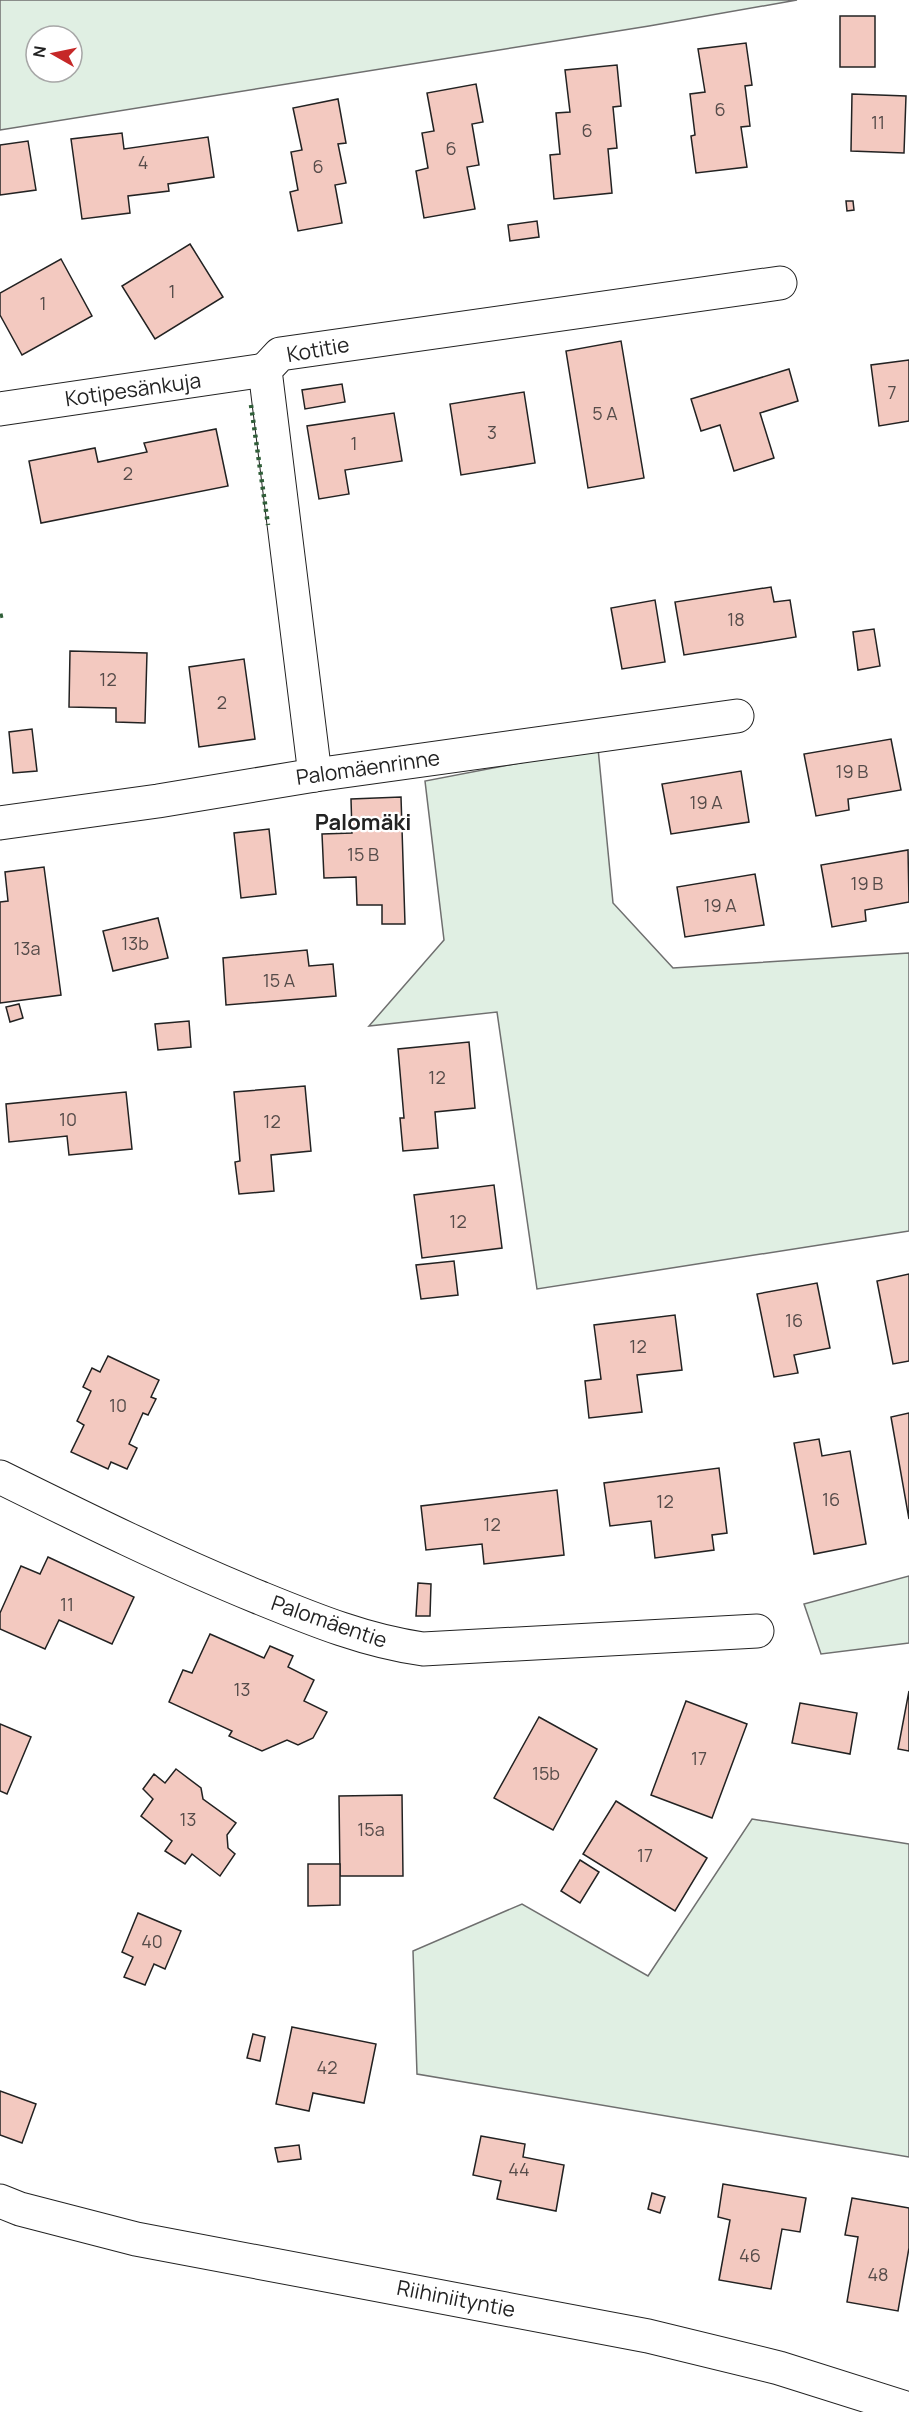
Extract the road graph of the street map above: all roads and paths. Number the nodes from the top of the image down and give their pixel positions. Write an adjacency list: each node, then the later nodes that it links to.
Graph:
1 (780, 283): 2 (street, Kotitie)
2 (265, 370): 3 (street, Kotipesänkuja); 5 (street, Kotitie)
3 (0, 409)
4 (738, 716): 5 (street, Palomäenrinne)
5 (315, 775): 6 (street, Palomäenrinne)
6 (0, 823)
7 (0, 1477): 8 (street, Palomäentie)
8 (757, 1630)
9 (0, 2201): 10 (street, Riihiniityntie)
10 (909, 2409)

